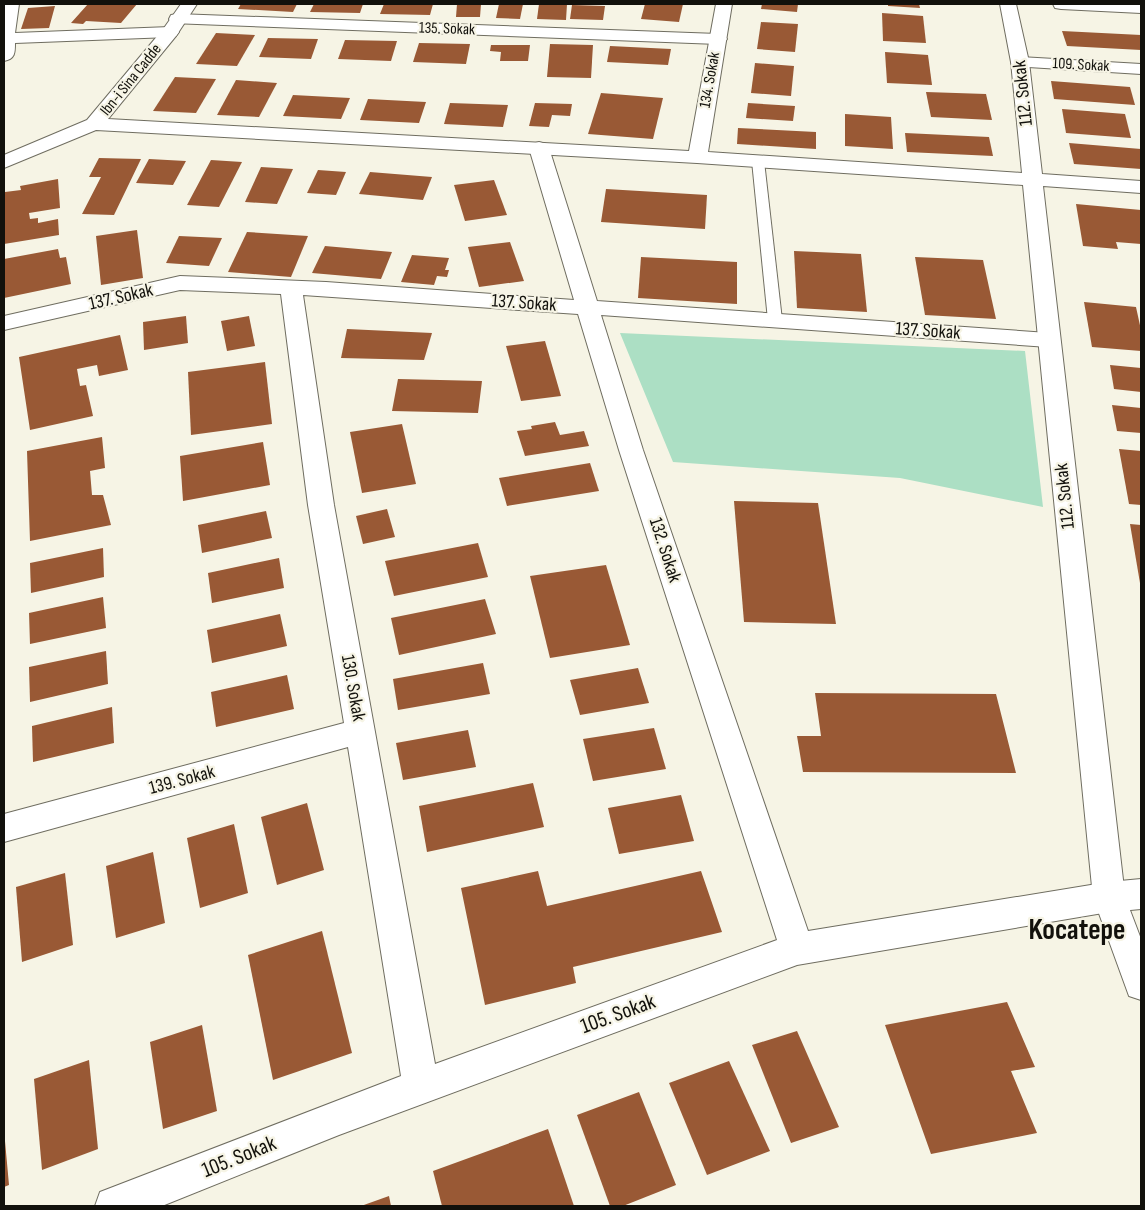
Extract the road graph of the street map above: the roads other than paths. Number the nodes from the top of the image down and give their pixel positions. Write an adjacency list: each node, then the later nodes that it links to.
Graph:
1 (10, 4): 8 (street)
2 (189, 4): 7 (street, Ibn-i Sina Cadde)
3 (724, 4): 9 (street, 134. Sokak)
4 (1008, 4): 11 (street, 112. Sokak)
5 (1061, 4): 6 (street)
6 (1141, 8)
7 (174, 26): 8 (street, 135. Sokak); 9 (street, 135. Sokak); 13 (street, Ibn-i Sina Cadde)
8 (6, 38): 10 (street)
9 (718, 38): 15 (street, 134. Sokak)
10 (4, 56)
11 (1020, 62): 12 (street, 109. Sokak); 18 (street, 112. Sokak)
12 (1141, 69)
13 (94, 124): 14 (street); 17 (street, Ibn-i Sina Cadde)
14 (539, 148): 15 (street); 21 (street, 132. Sokak)
15 (697, 157): 16 (street)
16 (758, 161): 18 (street); 22 (lane)
17 (4, 162)
18 (1032, 180): 19 (street); 24 (street, 112. Sokak)
19 (1141, 187)
20 (292, 289): 21 (street, 137. Sokak); 23 (street, 137. Sokak); 25 (street, 130. Sokak)
21 (588, 308): 22 (street, 137. Sokak); 28 (street, 132. Sokak)
22 (775, 320): 24 (street, 137. Sokak)
23 (4, 323)
24 (1048, 340): 27 (street, 112. Sokak)
25 (361, 731): 26 (street, 139. Sokak); 30 (street, 130. Sokak)
26 (4, 828)
27 (1125, 895): 28 (street, 105. Sokak); 29 (street, 112. Sokak)
28 (797, 949): 30 (street, 105. Sokak)
29 (1141, 984)
30 (421, 1087): 31 (street, 105. Sokak)
31 (114, 1206)

